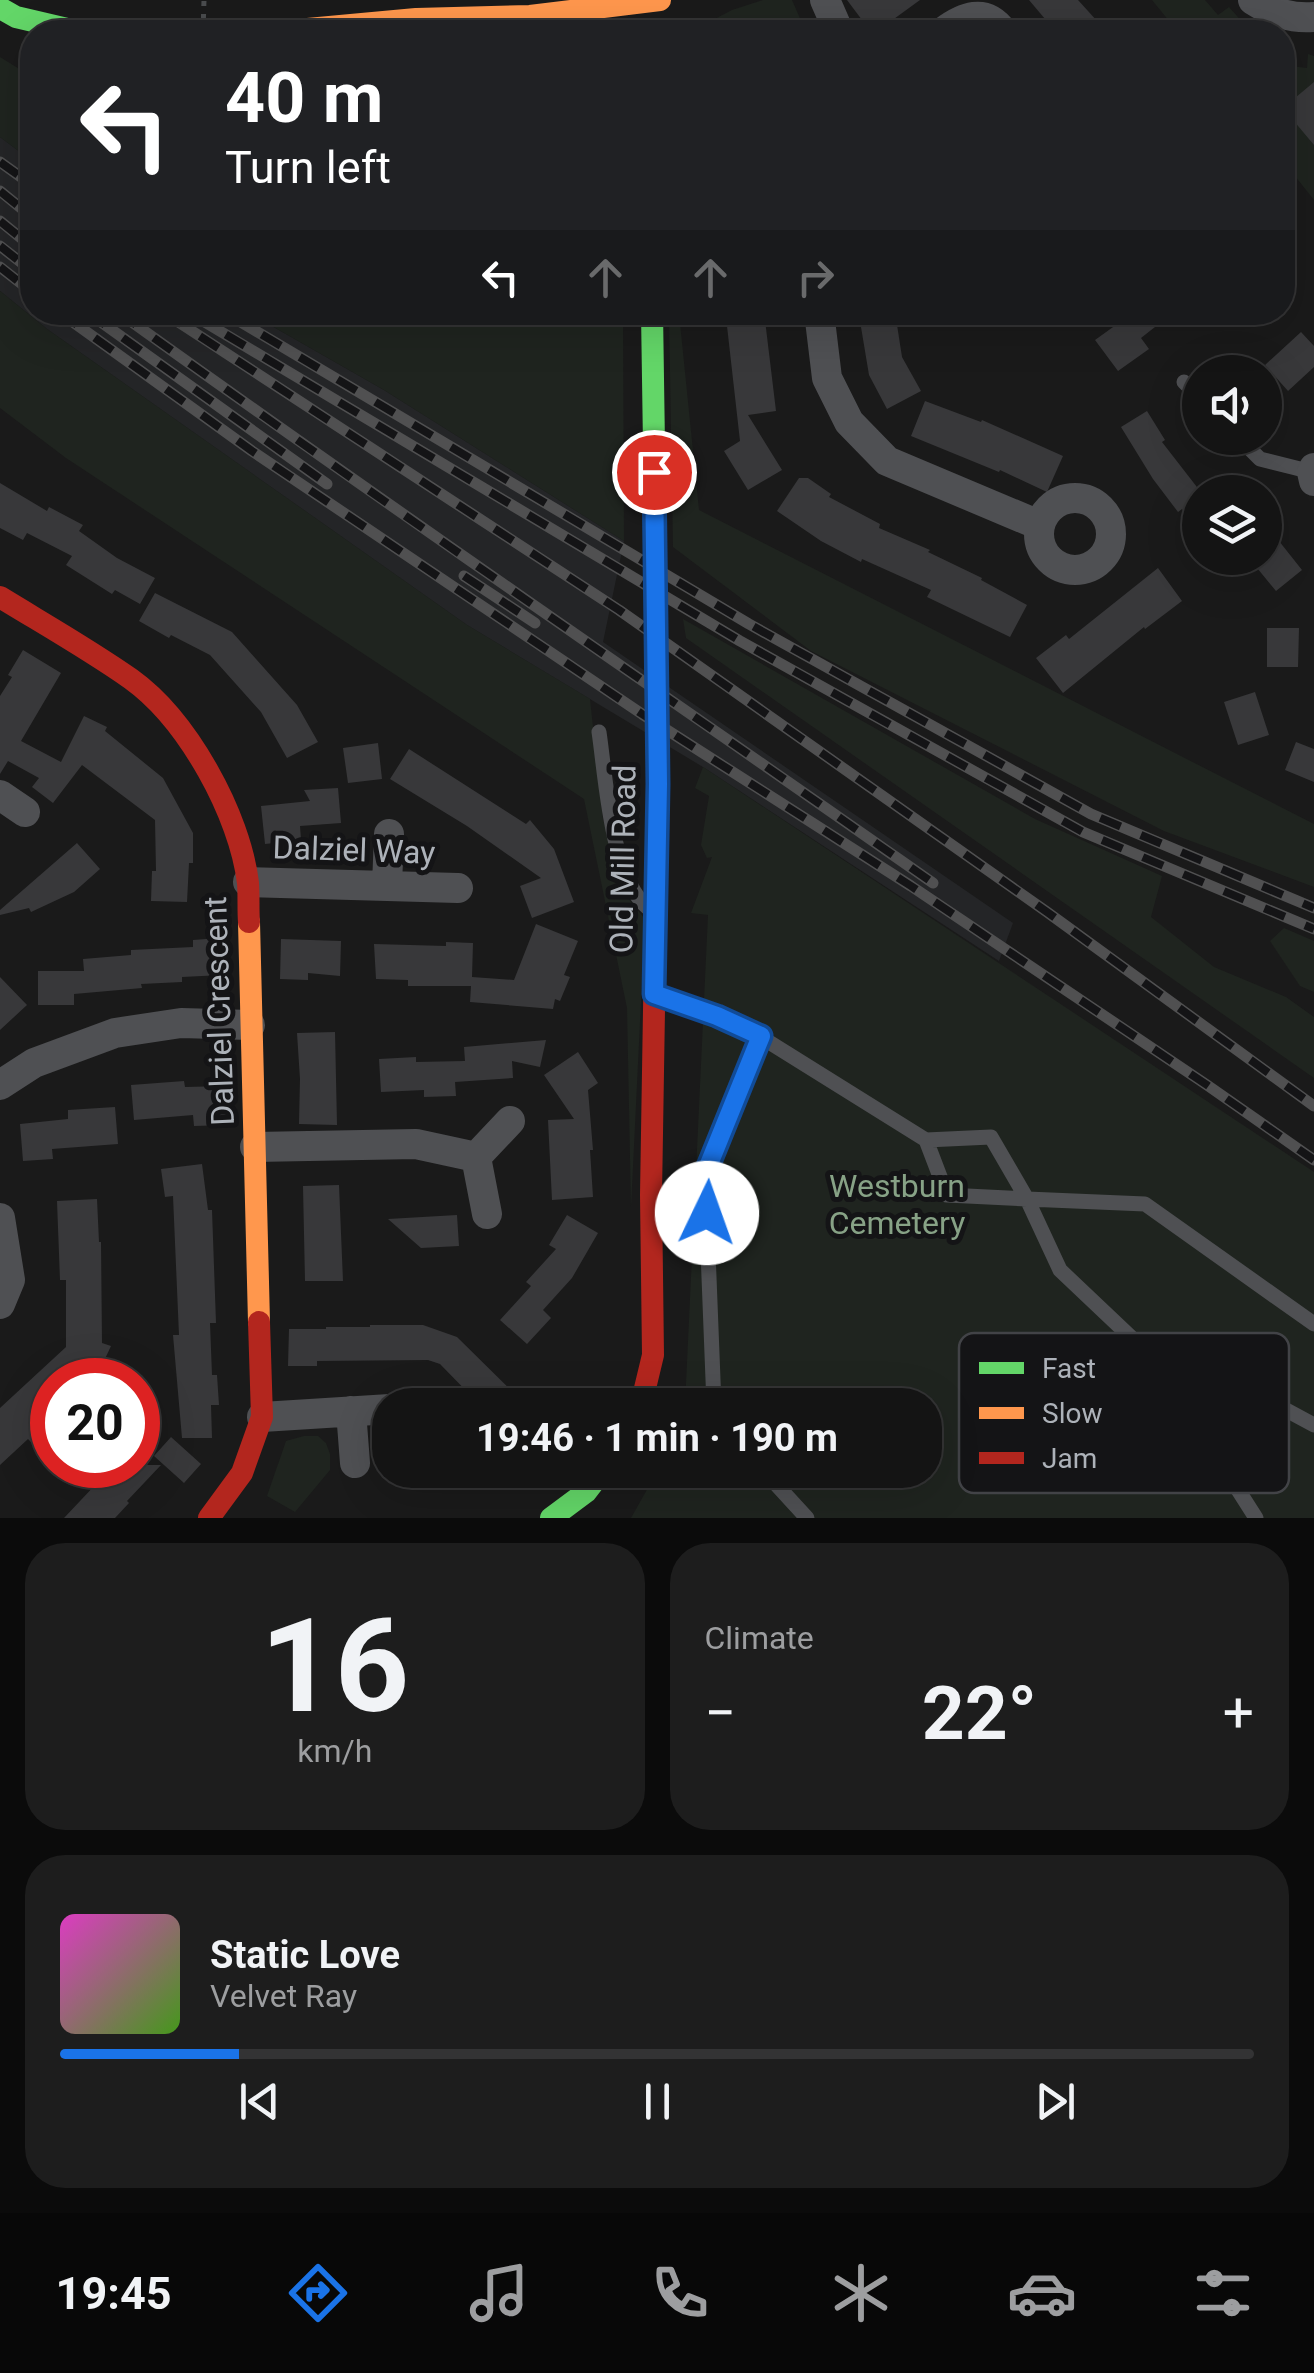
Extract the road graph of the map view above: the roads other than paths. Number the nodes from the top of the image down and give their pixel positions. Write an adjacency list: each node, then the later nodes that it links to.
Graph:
1 (1252, 0): 5 (street)
2 (652, 7): 4 (street)
3 (0, 8): 6 (street)
4 (416, 10): 7 (street)
5 (1314, 17)
6 (29, 20)
7 (352, 20)
8 (959, 20): 9 (street)
9 (988, 20)
10 (652, 325): 21 (street, Old Mill Road, bridge)
11 (820, 325): 14 (street)
12 (1256, 455): 13 (lane)
13 (1313, 474)
14 (1039, 525)
15 (0, 597): 18 (street, Dalziel Crescent)
16 (600, 732): 21 (lane)
17 (389, 834): 19 (street)
18 (248, 882): 19 (street, Dalziel Way); 23 (street, Dalziel Crescent)
19 (387, 886): 20 (street, Dalziel Way)
20 (458, 888)
21 (655, 914): 22 (street, Old Mill Road)
22 (654, 994): 24 (lane); 36 (street, Old Mill Road)
23 (250, 1025): 25 (street); 28 (street, Dalziel Crescent)
24 (761, 1036): 27 (lane); 37 (lane)
25 (0, 1085)
26 (510, 1121): 29 (street)
27 (926, 1140): 30 (lane); 30 (lane)
28 (256, 1146): 29 (street); 41 (street, Dalziel Crescent)
29 (476, 1157): 31 (street)
30 (1027, 1199): 34 (lane); 35 (lane)
31 (487, 1214)
32 (0, 1218): 33 (street)
33 (0, 1304)
34 (1314, 1324)
35 (1126, 1333)
36 (644, 1388)
37 (713, 1388)
38 (372, 1410): 39 (street)
39 (351, 1411): 41 (street); 43 (street)
40 (1289, 1411): 42 (lane)
41 (262, 1417): 48 (street, Dalziel Crescent)
42 (1314, 1424)
43 (354, 1463)
44 (589, 1488): 49 (street)
45 (780, 1488): 50 (lane)
46 (1237, 1493): 47 (lane)
47 (1250, 1515)
48 (209, 1518)
49 (551, 1518)
50 (808, 1518)

